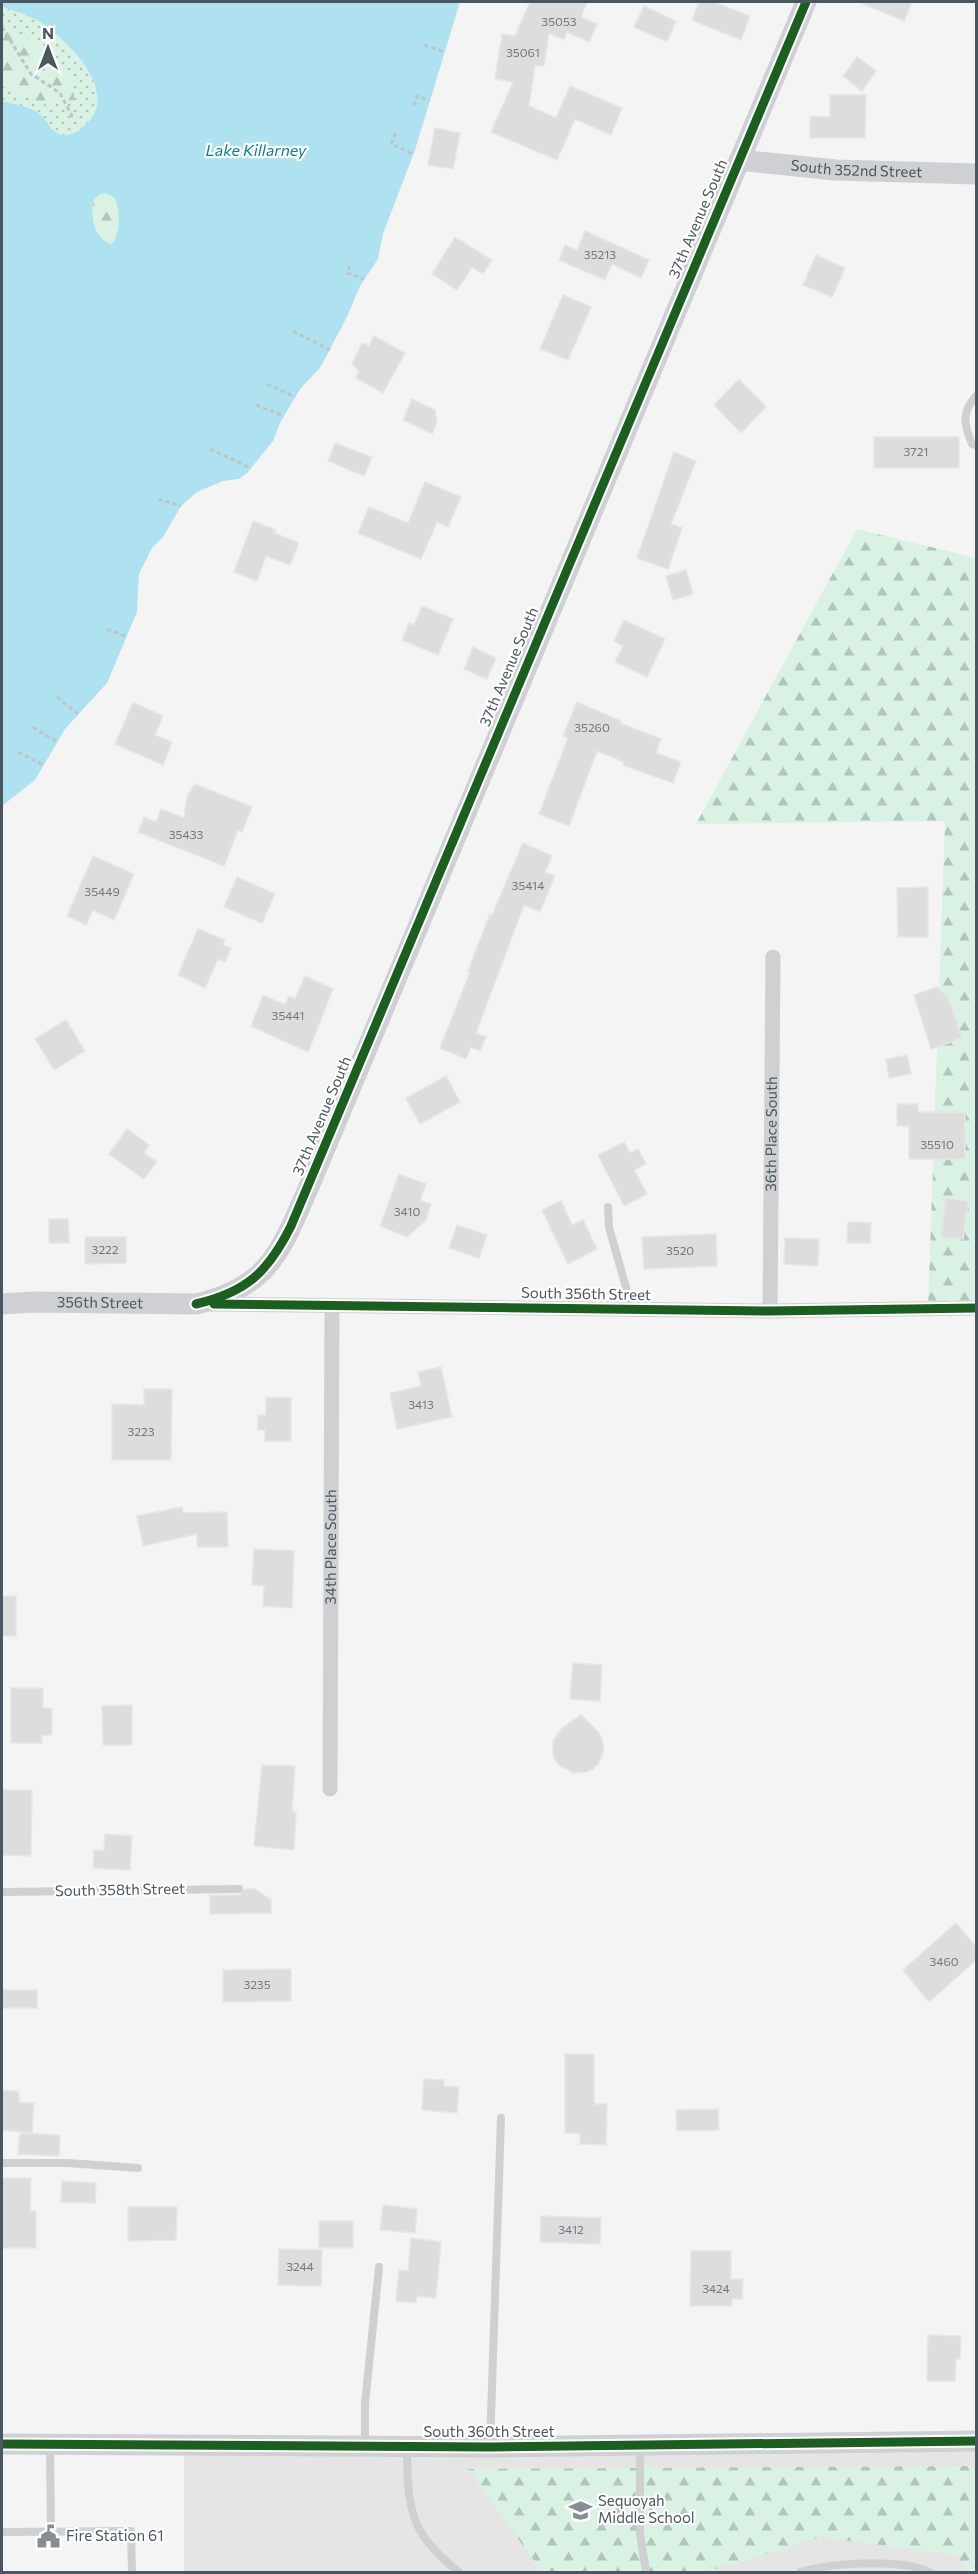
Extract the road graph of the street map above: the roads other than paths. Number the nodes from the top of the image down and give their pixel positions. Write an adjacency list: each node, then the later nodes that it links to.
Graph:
1 (806, 2): 2 (street, 37th Avenue South)
2 (739, 160): 3 (street, South 352nd Street); 9 (street, 37th Avenue South)
3 (976, 174)
4 (976, 396): 5 (lane)
5 (976, 445)
6 (773, 957): 13 (street, 36th Place South)
7 (608, 1207): 12 (lane)
8 (2, 1304): 9 (street, 356th Street)
9 (196, 1304): 10 (street, South 356th Street)
10 (332, 1306): 12 (street, South 356th Street); 14 (street, 34th Place South)
11 (976, 1308): 13 (street, South 356th Street)
12 (632, 1309): 13 (street, South 356th Street)
13 (770, 1311)
14 (330, 1789)
15 (239, 1889): 16 (lane, South 358th Street)
16 (2, 1892)
17 (501, 2118): 27 (lane)
18 (2, 2163): 19 (lane)
19 (138, 2168)
20 (379, 2267): 24 (lane)
21 (976, 2441): 25 (street, South 360th Street)
22 (2, 2444): 23 (street, South 360th Street)
23 (50, 2444): 24 (street, South 360th Street); 29 (lane)
24 (365, 2446): 26 (street, South 360th Street)
25 (640, 2446): 27 (street, South 360th Street); 32 (lane)
26 (407, 2447): 27 (street, South 360th Street); 31 (lane)
27 (490, 2447)
28 (2, 2532): 29 (lane)
29 (51, 2532): 30 (lane)
30 (132, 2572)
31 (459, 2572)
32 (646, 2572)
33 (800, 2572): 34 (lane)
34 (930, 2572)

